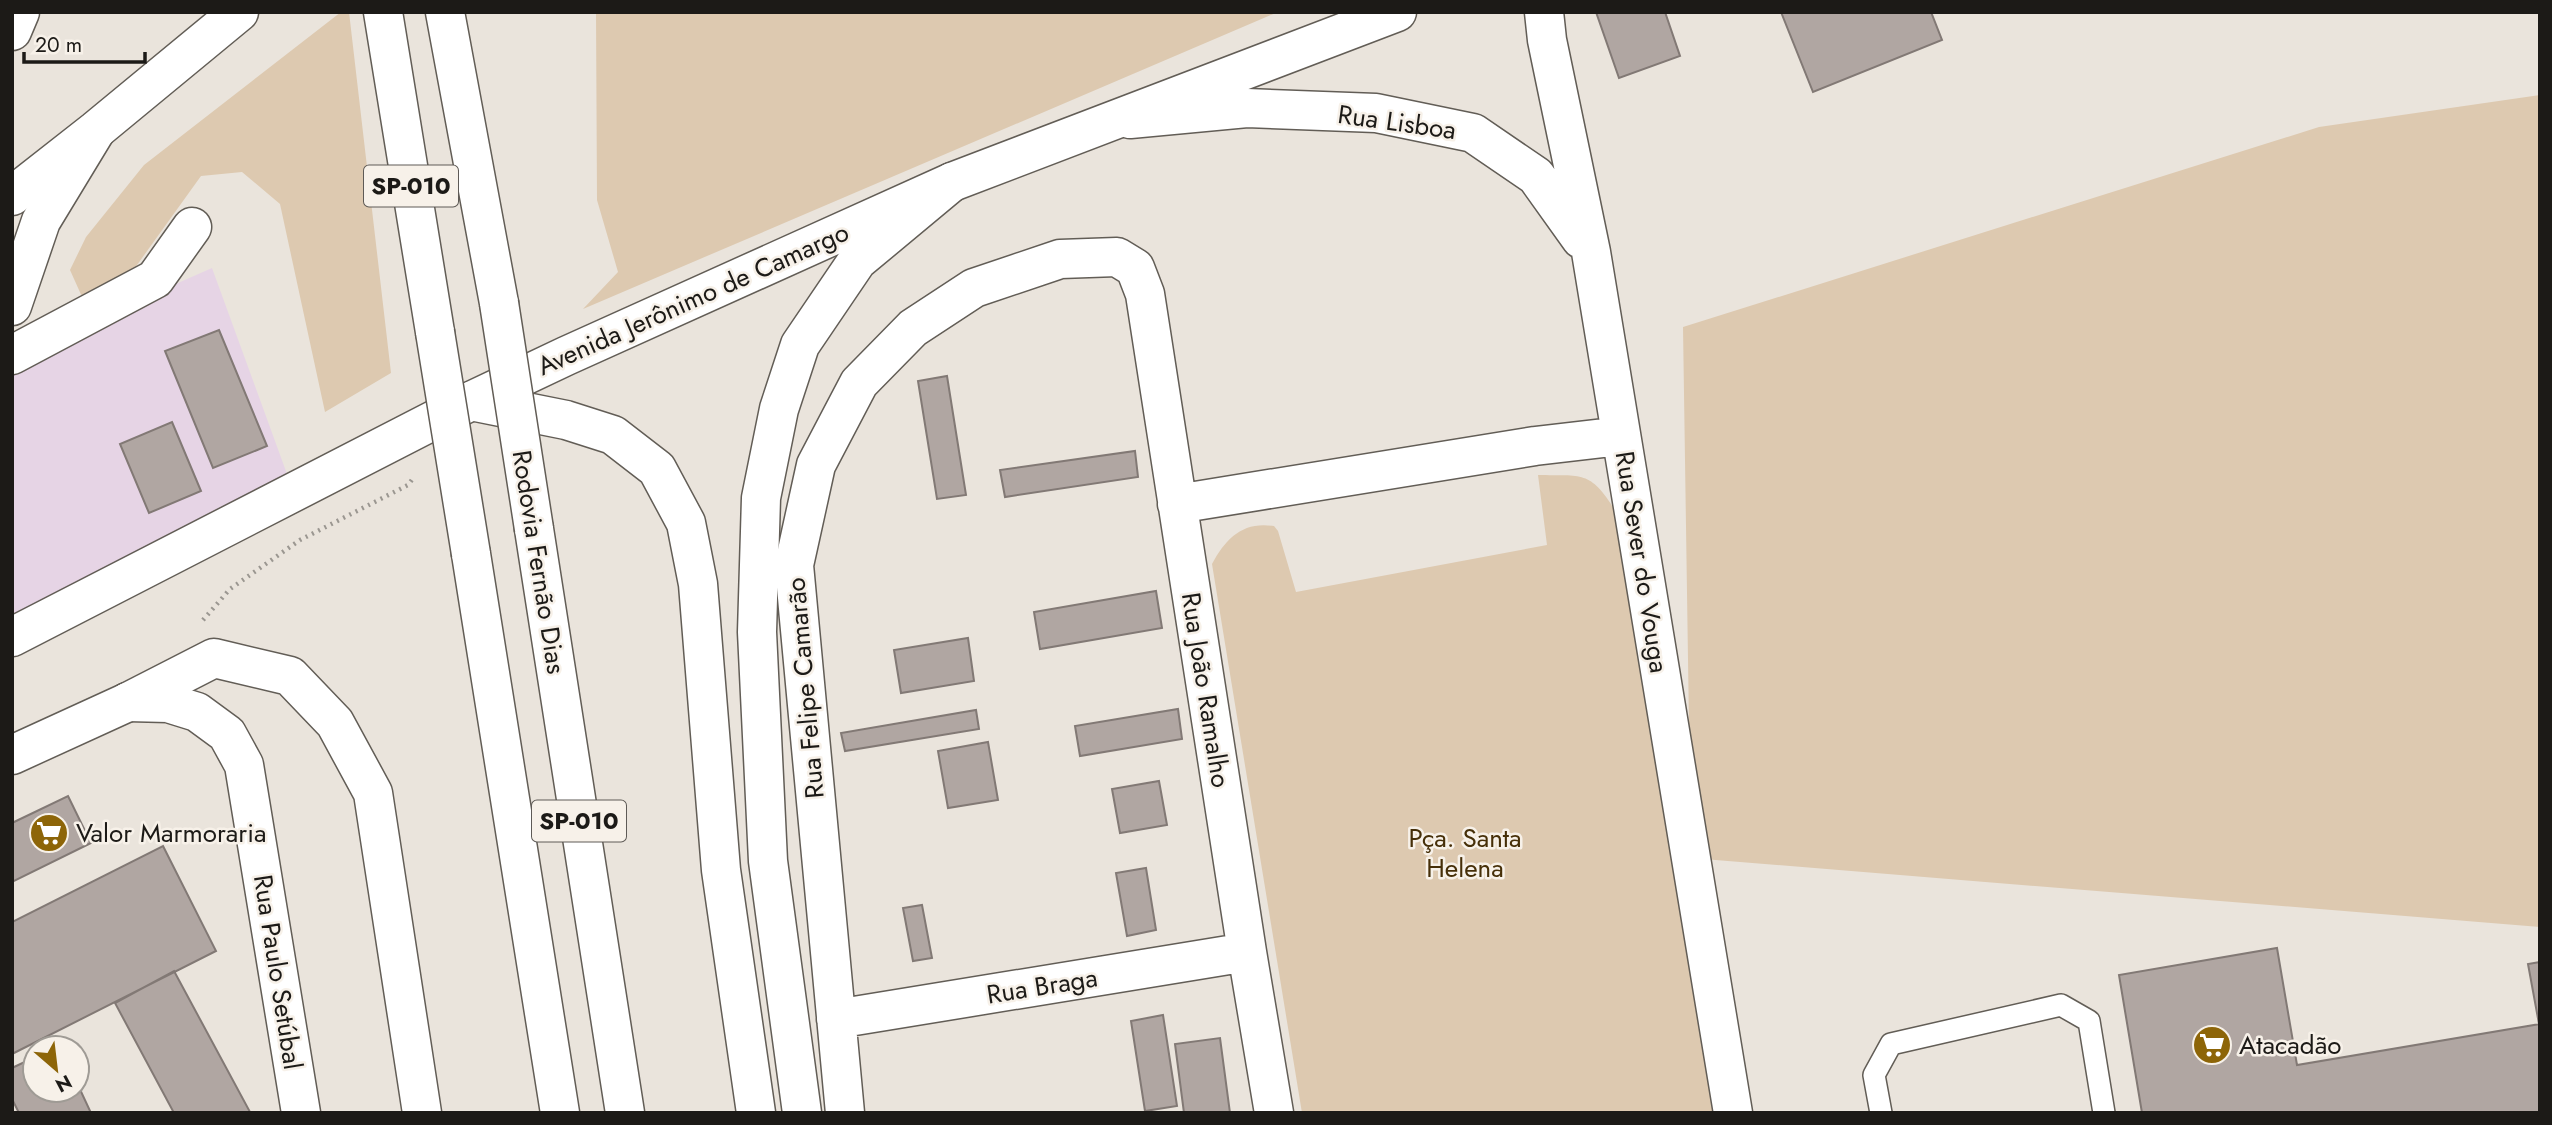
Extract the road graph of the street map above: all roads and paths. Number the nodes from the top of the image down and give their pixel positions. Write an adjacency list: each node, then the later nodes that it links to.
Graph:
1 (20, 12): 7 (main road)
2 (239, 12): 9 (main road)
3 (1397, 12): 8 (main road, Avenida Jerônimo de Camargo)
4 (1544, 12): 13 (main road, Rua Sever do Vouga)
5 (445, 16): 30 (main road, Rodovia Fernão Dias / SP-010, bridge)
6 (385, 26): 29 (main road, SP-010, bridge)
7 (12, 31)
8 (1109, 121): 10 (main road, Avenida Jerônimo de Camargo); 13 (main road, Rua Lisboa)
9 (96, 131): 11 (main road); 15 (main road)
10 (953, 182): 17 (main road, Avenida Jerônimo de Camargo); 32 (main road)
11 (12, 196)
12 (192, 227): 16 (main road)
13 (1591, 253): 18 (main road, Rua Sever do Vouga)
14 (1135, 268): 20 (main road, Rua João Ramalho); 26 (main road, Rua Felipe Camarão)
15 (12, 306)
16 (12, 355)
17 (471, 401): 22 (main road, Avenida Jerônimo de Camargo); 31 (main road)
18 (1621, 436): 20 (main road); 35 (main road, Rua Sever do Vouga)
19 (416, 474): 21 (path)
20 (1177, 504): 25 (main road, Rua João Ramalho)
21 (202, 620)
22 (12, 637)
23 (128, 702): 24 (main road); 27 (main road, Rua Paulo Setúbal); 28 (main road)
24 (12, 755)
25 (1247, 952): 26 (main road, Rua Braga); 34 (main road, Rua João Ramalho)
26 (836, 1019): 33 (main road, Rua Felipe Camarão)
27 (301, 1113)
28 (422, 1113)
29 (560, 1113)
30 (625, 1113)
31 (756, 1113)
32 (802, 1113)
33 (845, 1113)
34 (1274, 1113)
35 (1733, 1113)
36 (1881, 1113): 37 (lane)
37 (2104, 1113)

